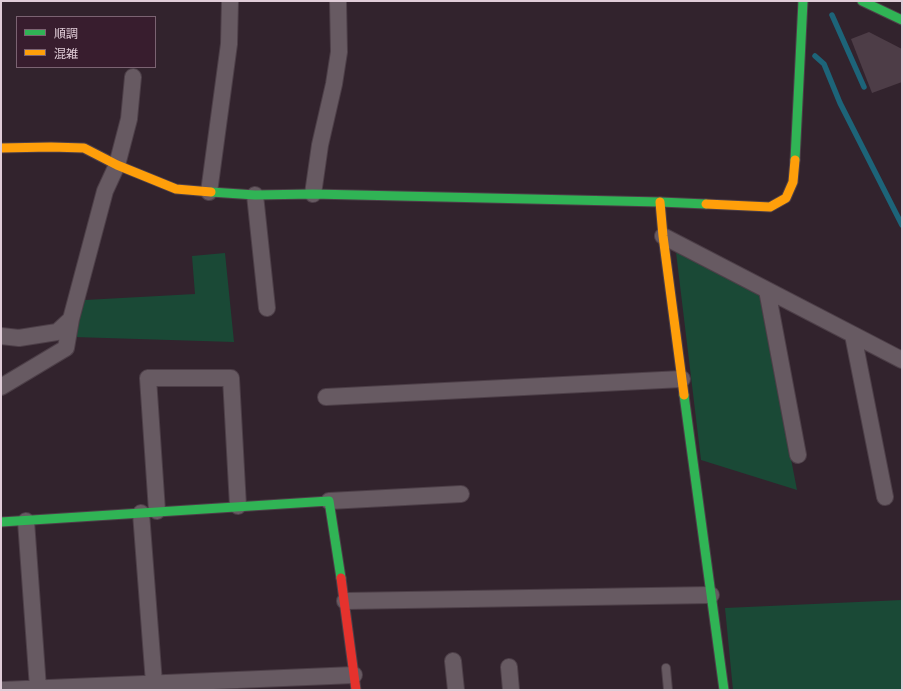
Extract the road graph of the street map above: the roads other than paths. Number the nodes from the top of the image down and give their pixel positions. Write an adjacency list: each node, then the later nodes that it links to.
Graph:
1 (230, 1): 9 (street)
2 (338, 1): 10 (street)
3 (802, 1): 12 (street)
4 (862, 1): 5 (street)
5 (902, 20)
6 (133, 77): 8 (street)
7 (1, 148): 8 (street)
8 (117, 164): 9 (street); 16 (street)
9 (209, 192): 11 (street)
10 (313, 194): 11 (street); 12 (street)
11 (256, 195): 15 (street)
12 (660, 202): 13 (street)
13 (663, 236): 14 (street); 20 (street)
14 (767, 290): 17 (street); 23 (street)
15 (267, 308)
16 (71, 319): 18 (street); 21 (street)
17 (853, 334): 19 (street); 25 (street)
18 (1, 336)
19 (902, 360)
20 (682, 379): 22 (street); 31 (street)
21 (1, 387)
22 (326, 397)
23 (798, 455)
24 (461, 494): 26 (street)
25 (885, 497)
26 (329, 501): 27 (street); 32 (street)
27 (238, 506): 28 (street); 28 (street)
28 (149, 512): 29 (street); 37 (street)
29 (26, 520): 30 (street); 38 (street)
30 (1, 522)
31 (711, 595): 32 (street); 43 (street)
32 (345, 601): 36 (street)
33 (453, 662): 40 (street)
34 (509, 667): 41 (street)
35 (666, 668): 42 (lane)
36 (355, 682): 37 (street)
37 (154, 683): 38 (street)
38 (38, 688): 39 (street)
39 (2, 690)
40 (456, 690)
41 (511, 690)
42 (668, 690)
43 (724, 690)

